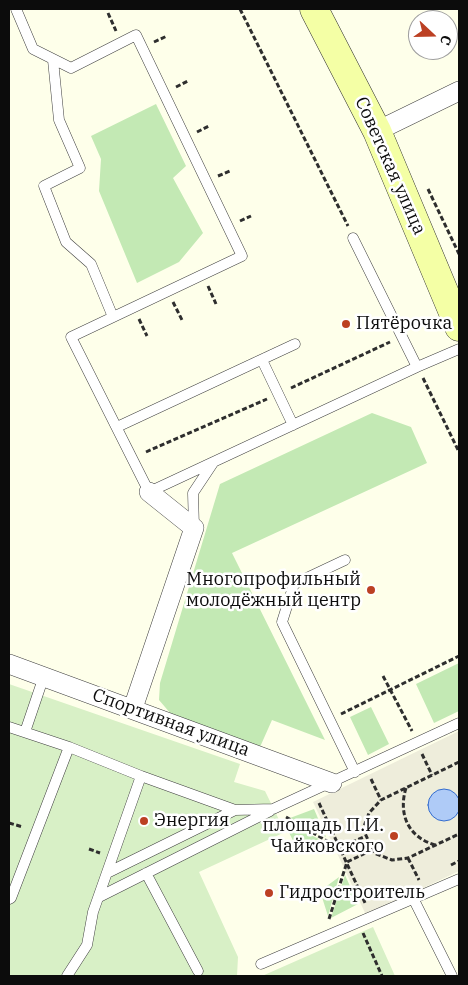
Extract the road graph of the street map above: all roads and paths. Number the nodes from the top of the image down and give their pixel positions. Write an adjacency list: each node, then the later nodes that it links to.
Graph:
1 (16, 9): 4 (lane)
2 (240, 9): 7 (path)
3 (314, 9): 6 (main road, Советская улица)
4 (53, 60): 8 (lane); 8 (lane)
5 (459, 91): 6 (street)
6 (377, 131): 9 (main road, Советская улица)
7 (353, 238): 13 (lane)
8 (113, 317): 15 (lane)
9 (459, 327)
10 (295, 344): 12 (lane)
11 (459, 349): 13 (lane)
12 (262, 360): 14 (lane); 15 (lane)
13 (417, 367): 14 (lane); 16 (path)
14 (293, 425): 17 (lane)
15 (117, 427): 18 (lane)
16 (459, 452)
17 (214, 461): 18 (lane); 19 (lane)
18 (149, 492): 19 (street)
19 (194, 528): 26 (street)
20 (344, 560): 37 (lane)
21 (459, 656): 25 (path)
22 (9, 664): 23 (street, Спортивная улица)
23 (44, 676): 26 (street, Спортивная улица); 30 (lane)
24 (383, 676): 25 (path)
25 (390, 690): 27 (path); 31 (path)
26 (133, 708): 44 (street, Спортивная улица)
27 (341, 715)
28 (459, 724): 31 (lane)
29 (9, 727): 30 (lane)
30 (25, 732): 32 (lane)
31 (418, 742): 37 (lane)
32 (69, 747): 40 (lane); 64 (lane)
33 (429, 750): 34 (path)
34 (422, 754): 35 (path); 39 (path)
35 (413, 758)
36 (458, 763): 39 (path)
37 (355, 772): 44 (lane)
38 (379, 774): 41 (path)
39 (432, 775): 43 (path)
40 (141, 776): 47 (lane); 58 (lane)
41 (370, 778): 42 (path); 45 (path)
42 (362, 782)
43 (406, 788): 45 (path); 50 (path)
44 (329, 791): 46 (lane); 51 (path)
45 (381, 800): 49 (path)
46 (273, 809): 47 (lane); 51 (path); 57 (lane)
47 (235, 810): 58 (lane)
48 (459, 834): 50 (path)
49 (366, 836): 51 (path); 52 (path)
50 (436, 845): 53 (path)
51 (339, 848): 55 (path)
52 (372, 850): 53 (path); 55 (path)
53 (408, 858): 61 (path)
54 (459, 861): 56 (path)
55 (347, 862): 66 (path); 68 (path)
56 (443, 869)
57 (146, 873): 63 (lane); 70 (lane)
58 (107, 874): 63 (lane)
59 (427, 876): 61 (path)
60 (459, 879): 65 (lane)
61 (419, 880): 62 (path)
62 (410, 884)
63 (99, 897): 71 (lane)
64 (9, 899)
65 (414, 900): 67 (lane); 73 (lane)
66 (374, 901)
67 (359, 923): 68 (lane); 72 (path)
68 (322, 938): 69 (lane)
69 (261, 964)
70 (198, 971)
71 (67, 976)
72 (382, 976)
73 (452, 976)

